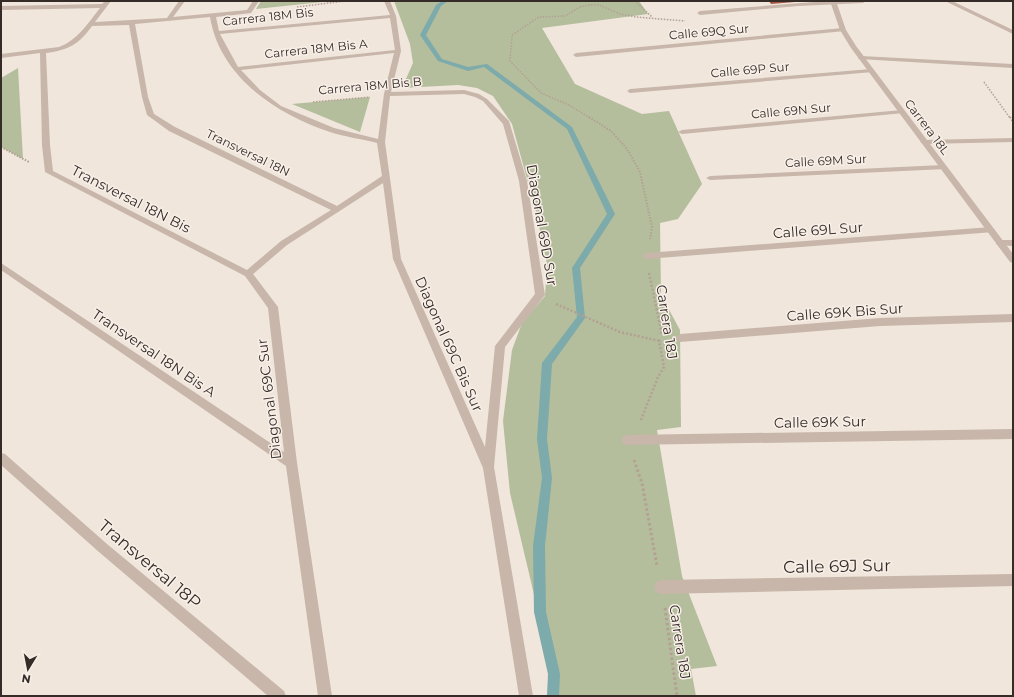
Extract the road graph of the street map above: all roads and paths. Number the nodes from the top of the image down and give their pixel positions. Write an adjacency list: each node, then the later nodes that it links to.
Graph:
1 (182, 1): 16 (street)
2 (256, 1): 13 (street)
3 (387, 1): 14 (street, Diagonal 69C Bis Sur)
4 (635, 1): 15 (path)
5 (762, 1): 10 (street)
6 (863, 1): 8 (street)
7 (948, 1): 20 (street)
8 (833, 2): 10 (street); 19 (street, Carrera 18L)
9 (106, 4): 11 (street); 18 (street)
10 (766, 7): 12 (street)
11 (1, 8)
12 (700, 13): 15 (path)
13 (213, 16): 16 (street); 21 (street)
14 (393, 16): 21 (street, Carrera 18M Bis); 22 (street, Diagonal 69C Bis Sur)
15 (652, 18): 52 (path, Carrera 18J)
16 (169, 19): 17 (street)
17 (132, 23): 18 (street); 48 (street, Transversal 18N)
18 (92, 24): 23 (street)
19 (843, 30): 24 (street, Calle 69Q Sur); 27 (street, Carrera 18L)
20 (1013, 32)
21 (216, 33): 31 (street)
22 (398, 50): 31 (street, Carrera 18M Bis A); 35 (street, Diagonal 69C Bis Sur)
23 (43, 52): 26 (street); 45 (street)
24 (576, 54)
25 (1, 56): 26 (street)
26 (9, 56): 28 (street)
27 (861, 58): 29 (street); 32 (street, Carrera 18L)
28 (1, 62)
29 (971, 63): 30 (street); 38 (path)
30 (1013, 66)
31 (236, 68): 36 (street)
32 (871, 71): 33 (street, Calle 69P Sur); 37 (street, Carrera 18L)
33 (630, 91)
34 (464, 92): 35 (street, Carrera 18M Bis B); 64 (street, Diagonal 69D Sur)
35 (387, 94): 36 (path, Carrera 18M Bis B); 41 (street, Diagonal 69C Bis Sur)
36 (279, 106): 41 (street)
37 (902, 112): 39 (street, Calle 69N Sur); 42 (street, Carrera 18L)
38 (1013, 122)
39 (682, 132)
40 (1013, 140): 42 (street)
41 (381, 142): 46 (street, Diagonal 69C Bis Sur)
42 (924, 142): 44 (street, Carrera 18L)
43 (1, 147): 45 (path, Transversal 18N Bis)
44 (943, 167): 47 (street, Calle 69M Sur); 49 (street, Carrera 18L)
45 (49, 172): 55 (street, Transversal 18N Bis)
46 (386, 177): 48 (street); 64 (street, Diagonal 69C Bis Sur)
47 (710, 178)
48 (337, 210): 55 (street)
49 (991, 230): 50 (street, Carrera 18L); 52 (street, Calle 69L Sur)
50 (1000, 243): 51 (street); 53 (street, Carrera 18L)
51 (1013, 243)
52 (646, 256): 59 (path, Carrera 18J)
53 (1013, 260)
54 (1, 266): 63 (street, Transversal 18N Bis A)
55 (248, 274): 63 (street, Diagonal 69C Sur)
56 (566, 309): 59 (path)
57 (1013, 318): 58 (street, Calle 69K Bis Sur)
58 (680, 338): 59 (path)
59 (659, 341): 61 (path, Carrera 18J)
60 (1013, 434): 61 (street, Calle 69K Sur)
61 (627, 440): 66 (path, Carrera 18J)
62 (1, 458): 67 (street, Transversal 18P)
63 (292, 463): 68 (street, Diagonal 69C Sur)
64 (489, 468): 69 (street, Diagonal 69C Bis Sur)
65 (1013, 580): 66 (street, Calle 69J Sur)
66 (661, 587): 70 (path, Carrera 18J)
67 (279, 696)
68 (325, 696)
69 (526, 696)
70 (677, 696)

